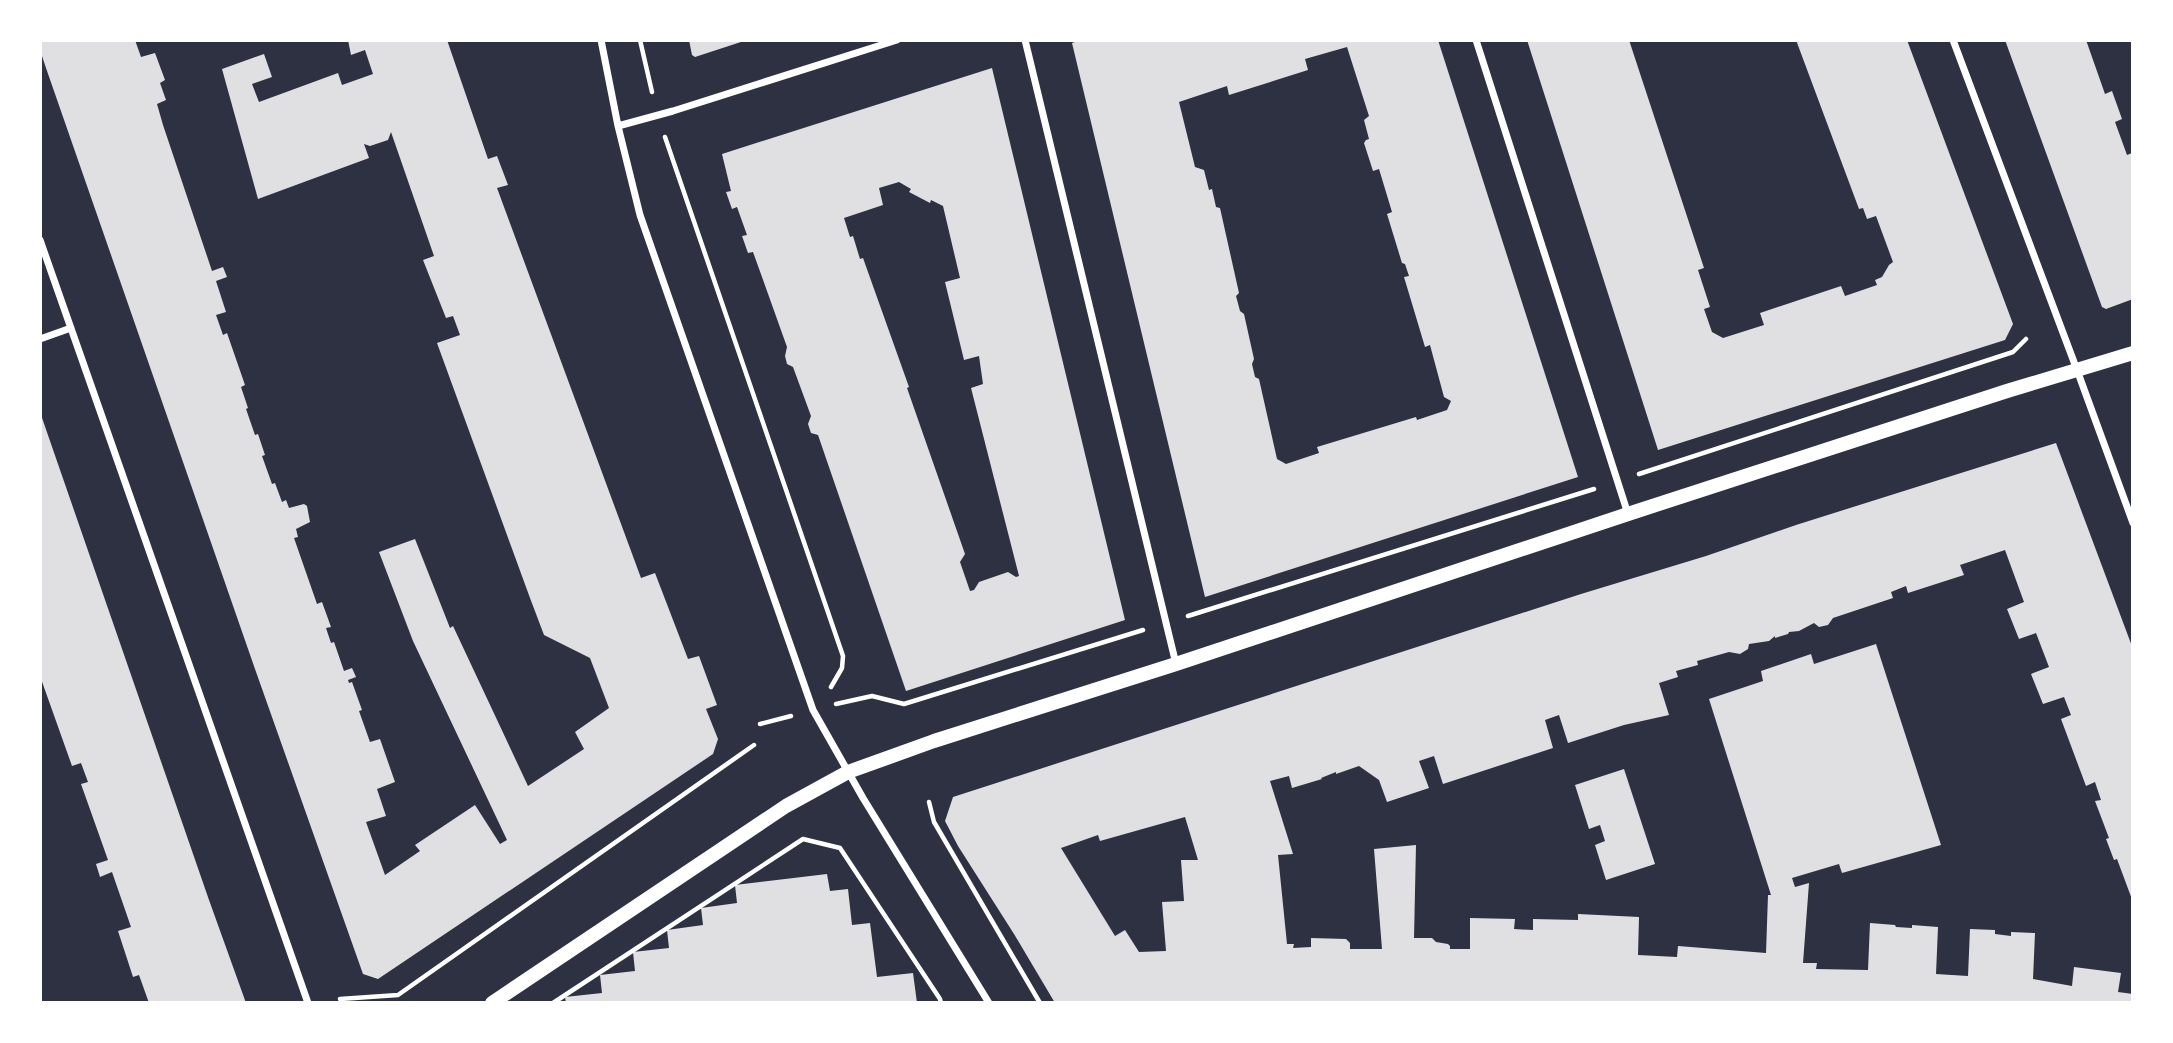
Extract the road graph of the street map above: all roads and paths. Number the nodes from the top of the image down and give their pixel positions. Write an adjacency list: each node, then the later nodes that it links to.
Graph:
1 (601, 40): 8 (street)
2 (640, 40): 7 (path)
3 (897, 40): 7 (street)
4 (1025, 40): 18 (street)
5 (1476, 40): 15 (street)
6 (1953, 40): 14 (street)
7 (657, 115): 8 (street); 21 (path)
8 (618, 126): 21 (street)
9 (40, 240): 10 (street)
10 (71, 328): 11 (street); 26 (street)
11 (40, 339)
12 (2026, 339): 15 (path)
13 (2133, 353): 14 (main road)
14 (2077, 370): 16 (main road); 17 (street)
15 (1617, 481): 16 (street); 18 (path)
16 (1628, 514): 19 (main road)
17 (2133, 523)
18 (1166, 622): 19 (street); 20 (path)
19 (1176, 664): 23 (main road)
20 (872, 696)
21 (813, 710): 23 (street)
22 (754, 745): 25 (path)
23 (848, 772): 27 (main road); 30 (street)
24 (929, 802): 31 (path)
25 (340, 999)
26 (308, 1003)
27 (492, 1003)
28 (553, 1003): 29 (path)
29 (941, 1003)
30 (989, 1003)
31 (1040, 1003)

